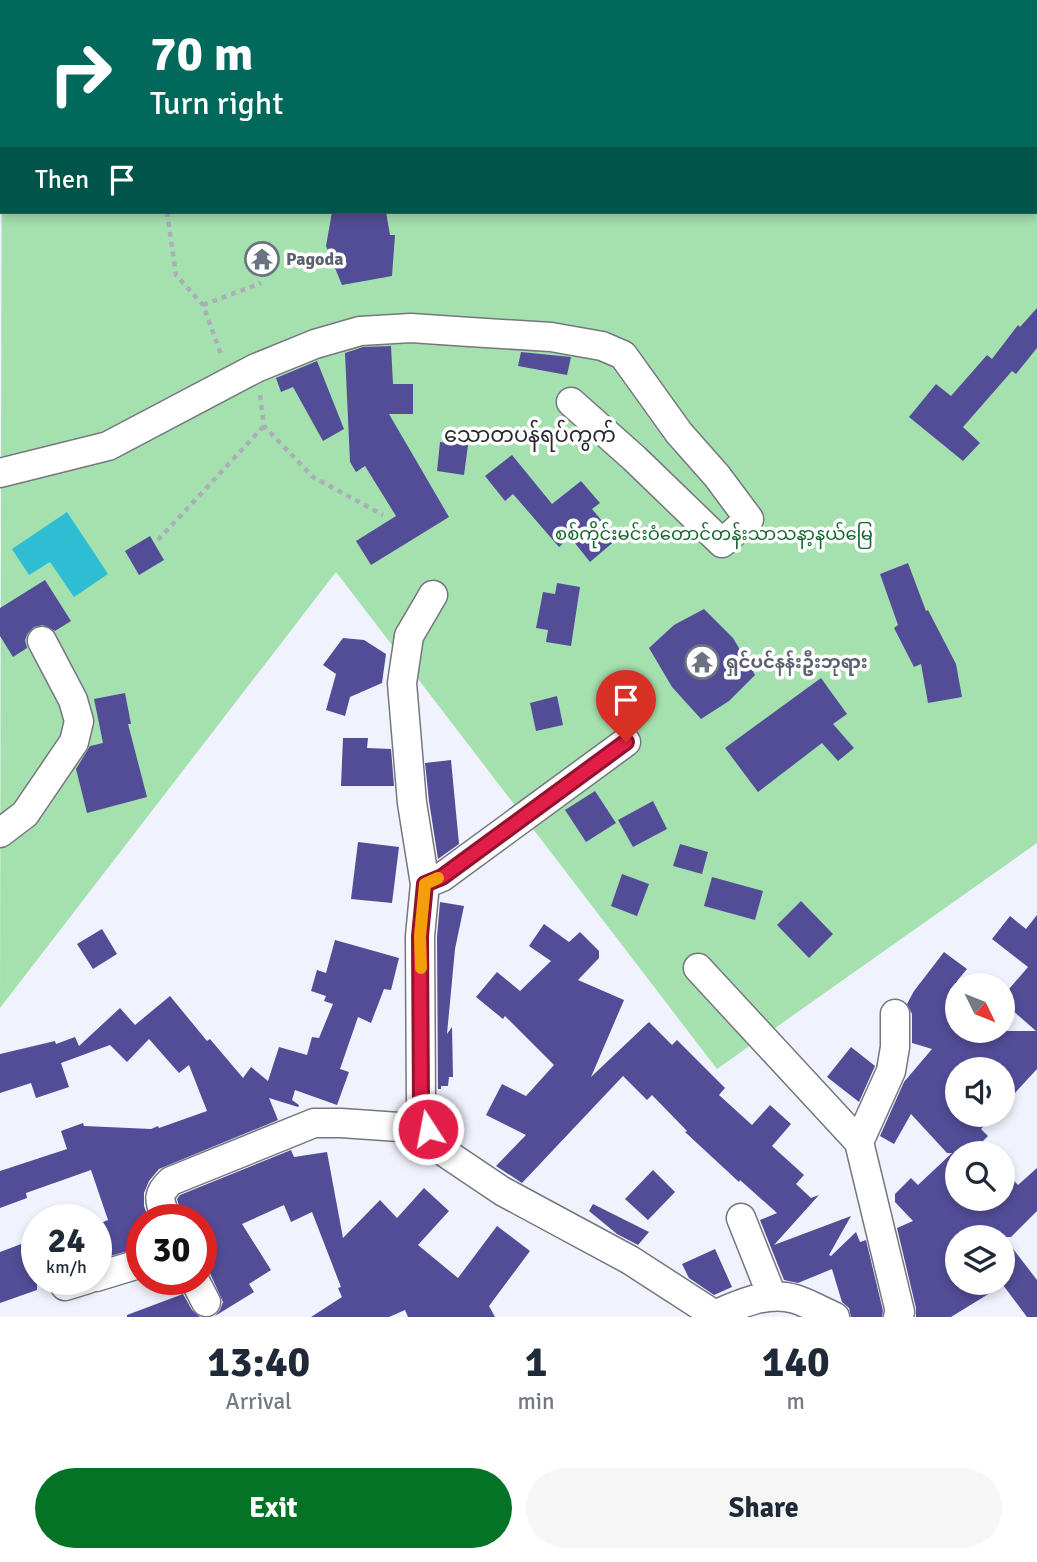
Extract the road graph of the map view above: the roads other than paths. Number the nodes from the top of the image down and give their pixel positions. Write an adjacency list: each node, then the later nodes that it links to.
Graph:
1 (571, 402): 2 (street)
2 (0, 473)
3 (433, 595): 7 (street)
4 (42, 641): 6 (street)
5 (626, 742): 7 (street)
6 (0, 833)
7 (425, 884): 10 (street)
8 (698, 968): 11 (street)
9 (895, 1014): 11 (street)
10 (428, 1129): 12 (street); 15 (street)
11 (859, 1142): 17 (street)
12 (160, 1204)
13 (741, 1218): 14 (street)
14 (763, 1304): 15 (street); 16 (street)
15 (712, 1316)
16 (835, 1317)
17 (898, 1317)

